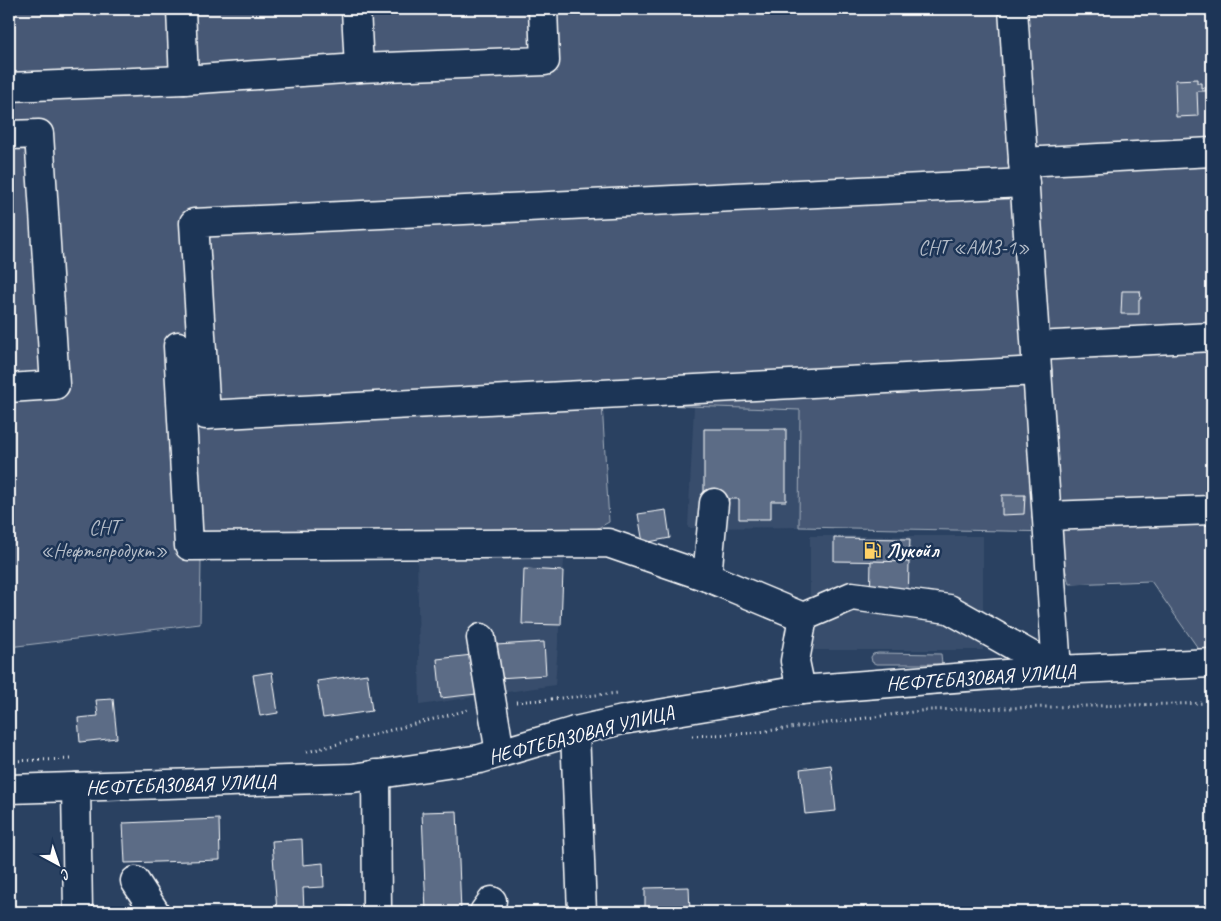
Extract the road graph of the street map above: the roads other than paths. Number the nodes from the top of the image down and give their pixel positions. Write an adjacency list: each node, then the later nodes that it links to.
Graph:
1 (181, 9): 6 (street)
2 (356, 9): 5 (street)
3 (543, 9): 5 (street)
4 (1013, 9): 10 (street)
5 (359, 68): 6 (street)
6 (184, 80): 7 (street)
7 (9, 87)
8 (9, 136): 14 (street)
9 (1212, 152): 10 (street)
10 (1024, 172): 13 (street); 13 (street)
11 (1212, 337): 13 (street)
12 (178, 346): 18 (street)
13 (1036, 359): 17 (street)
14 (9, 388)
15 (714, 503): 18 (street)
16 (1212, 510): 17 (street)
17 (1047, 516): 22 (street)
18 (707, 577): 19 (street)
19 (804, 617): 22 (street); 23 (street)
20 (481, 638): 25 (street)
21 (1212, 663): 22 (street, НЕФТЕБАЗОВАЯ УЛИЦА)
22 (1057, 670): 23 (street, НЕФТЕБАЗОВАЯ УЛИЦА)
23 (800, 690): 24 (street, НЕФТЕБАЗОВАЯ УЛИЦА)
24 (575, 731): 25 (street, НЕФТЕБАЗОВАЯ УЛИЦА); 33 (street)
25 (500, 753): 26 (street, НЕФТЕБАЗОВАЯ УЛИЦА)
26 (376, 774): 27 (street, НЕФТЕБАЗОВАЯ УЛИЦА); 32 (street)
27 (76, 787): 28 (street, НЕФТЕБАЗОВАЯ УЛИЦА); 30 (street)
28 (9, 789)
29 (136, 881): 31 (street)
30 (78, 912)
31 (155, 912)
32 (378, 912)
33 (582, 912)

